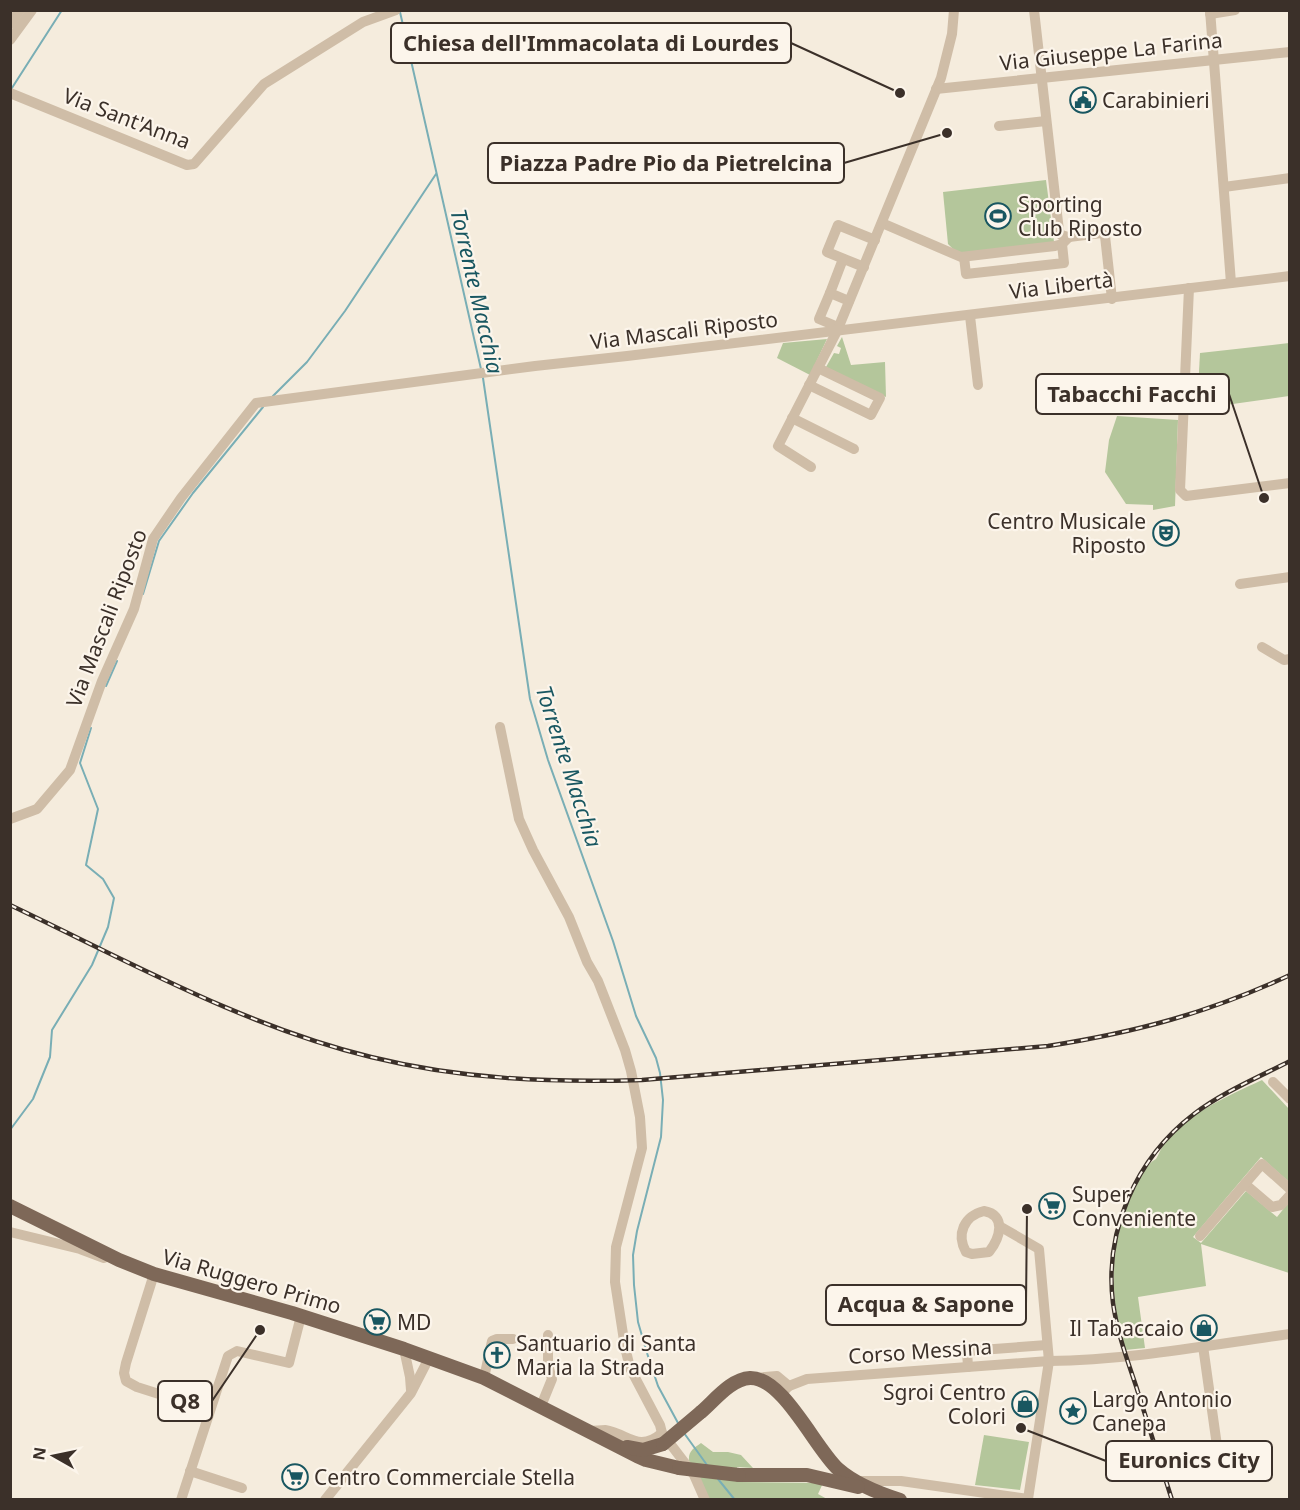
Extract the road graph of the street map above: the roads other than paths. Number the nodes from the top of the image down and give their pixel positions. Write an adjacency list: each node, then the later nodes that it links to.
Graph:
1 (20, 10): 8 (street)
2 (32, 10): 9 (street)
3 (954, 10): 13 (street)
4 (1034, 10): 12 (street)
5 (1235, 10): 7 (street)
6 (395, 11): 14 (street, Via Sant'Anna)
7 (1210, 12): 11 (street)
8 (10, 24)
9 (10, 40)
10 (1290, 52): 11 (street, Via Giuseppe La Farina)
11 (1213, 60): 12 (street, Via Giuseppe La Farina); 18 (street)
12 (1041, 79): 13 (street, Via Giuseppe La Farina); 15 (street)
13 (936, 89): 19 (street)
14 (11, 93)
15 (1046, 121): 16 (street); 21 (street)
16 (999, 126)
17 (1290, 178): 18 (street)
18 (1224, 187): 26 (street)
19 (882, 223): 20 (street); 22 (street)
20 (874, 240): 23 (street); 24 (street)
21 (1065, 240): 22 (street); 22 (street); 29 (street)
22 (964, 256)
23 (843, 259): 24 (street); 28 (street)
24 (864, 267): 30 (street)
25 (1290, 276): 26 (street, Via Libertà)
26 (1231, 284): 27 (street, Via Libertà)
27 (1189, 288): 29 (street, Via Libertà); 39 (street)
28 (830, 293): 30 (street); 32 (street)
29 (1112, 299): 31 (street, Via Libertà)
30 (849, 301): 32 (street)
31 (970, 316): 32 (street, Via Libertà); 35 (street)
32 (838, 329): 33 (street); 45 (street, Via Mascali Riposto)
33 (818, 368): 34 (street); 34 (street)
34 (809, 385): 36 (street)
35 (978, 385)
36 (792, 418): 37 (street); 38 (street)
37 (854, 449)
38 (811, 467)
39 (1290, 483)
40 (1290, 578): 41 (street)
41 (1240, 584)
42 (1262, 647): 43 (street)
43 (1290, 660)
44 (500, 727): 73 (street)
45 (10, 819)
46 (1274, 1082): 47 (street)
47 (1290, 1099)
48 (1245, 1184): 49 (street); 50 (street); 54 (street)
49 (1290, 1189)
50 (1290, 1195)
51 (10, 1206): 55 (main road, Via Ruggero Primo)
52 (1000, 1227): 61 (street)
53 (10, 1232): 55 (street)
54 (1200, 1236)
55 (119, 1260): 56 (main road, Via Ruggero Primo)
56 (154, 1274): 57 (main road, Via Ruggero Primo); 71 (street)
57 (301, 1316): 63 (main road, Via Ruggero Primo); 71 (street)
58 (1290, 1334): 62 (street, Corso Messina)
59 (548, 1335): 70 (street)
60 (513, 1339): 67 (street)
61 (1047, 1345): 65 (street); 66 (street)
62 (1203, 1346): 65 (street, Corso Messina); 75 (street)
63 (404, 1349): 64 (main road, Via Ruggero Primo); 69 (street)
64 (429, 1358): 67 (main road, Via Ruggero Primo); 69 (street)
65 (1052, 1361): 66 (street, Corso Messina); 83 (street)
66 (968, 1367): 68 (street, Corso Messina)
67 (484, 1378): 70 (main road, Via Ruggero Primo)
68 (785, 1390): 73 (main road, bridge); 76 (main road)
69 (411, 1393): 85 (street)
70 (541, 1406): 72 (main road, Via Ruggero Primo)
71 (209, 1410): 78 (street)
72 (591, 1431): 73 (street); 74 (main road, Via Ruggero Primo)
73 (662, 1438): 74 (main road); 77 (main road); 86 (street)
74 (617, 1444): 77 (main road)
75 (1219, 1460)
76 (833, 1464): 79 (main road); 80 (main road)
77 (673, 1466): 79 (main road, bridge)
78 (190, 1471): 81 (street); 84 (street)
79 (807, 1475): 82 (main road)
80 (856, 1481): 82 (main road); 83 (street)
81 (242, 1488)
82 (880, 1493): 87 (main road)
83 (1028, 1499)
84 (181, 1500)
85 (326, 1500)
86 (705, 1500)
87 (900, 1500)

